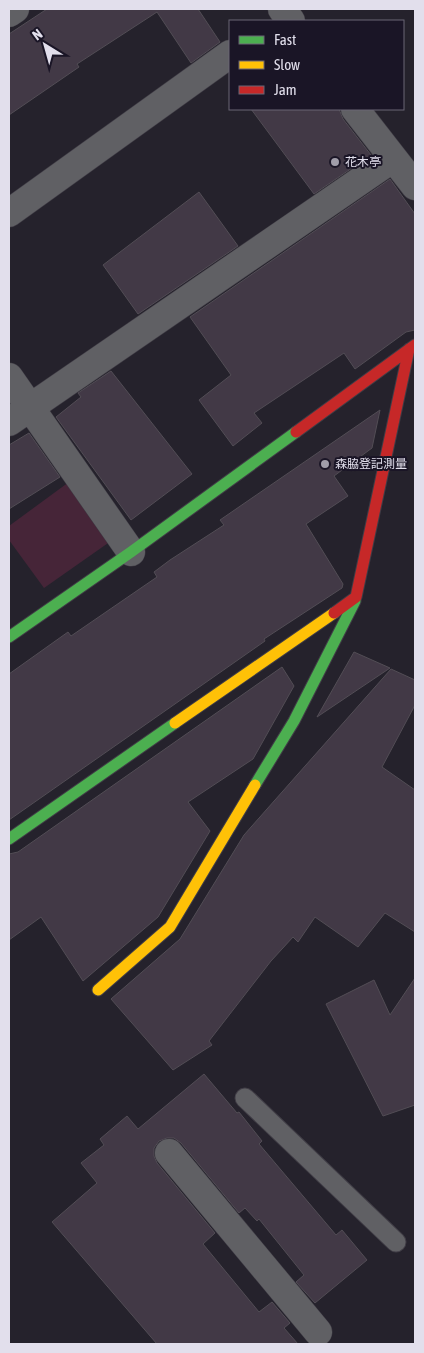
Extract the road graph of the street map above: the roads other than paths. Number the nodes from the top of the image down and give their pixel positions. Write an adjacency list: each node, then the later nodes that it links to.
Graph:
1 (15, 9): 2 (street)
2 (9, 13)
3 (229, 55): 7 (street)
4 (356, 110): 5 (street)
5 (392, 159): 6 (street); 10 (street)
6 (415, 186)
7 (9, 213)
8 (412, 347): 11 (street); 12 (street)
9 (9, 377): 10 (street)
10 (19, 414): 11 (street)
11 (131, 552): 13 (street)
12 (356, 597): 14 (street); 15 (street)
13 (9, 637)
14 (9, 839)
15 (98, 990)
16 (245, 1098): 18 (lane)
17 (169, 1153): 19 (street)
18 (396, 1242)
19 (318, 1332)

